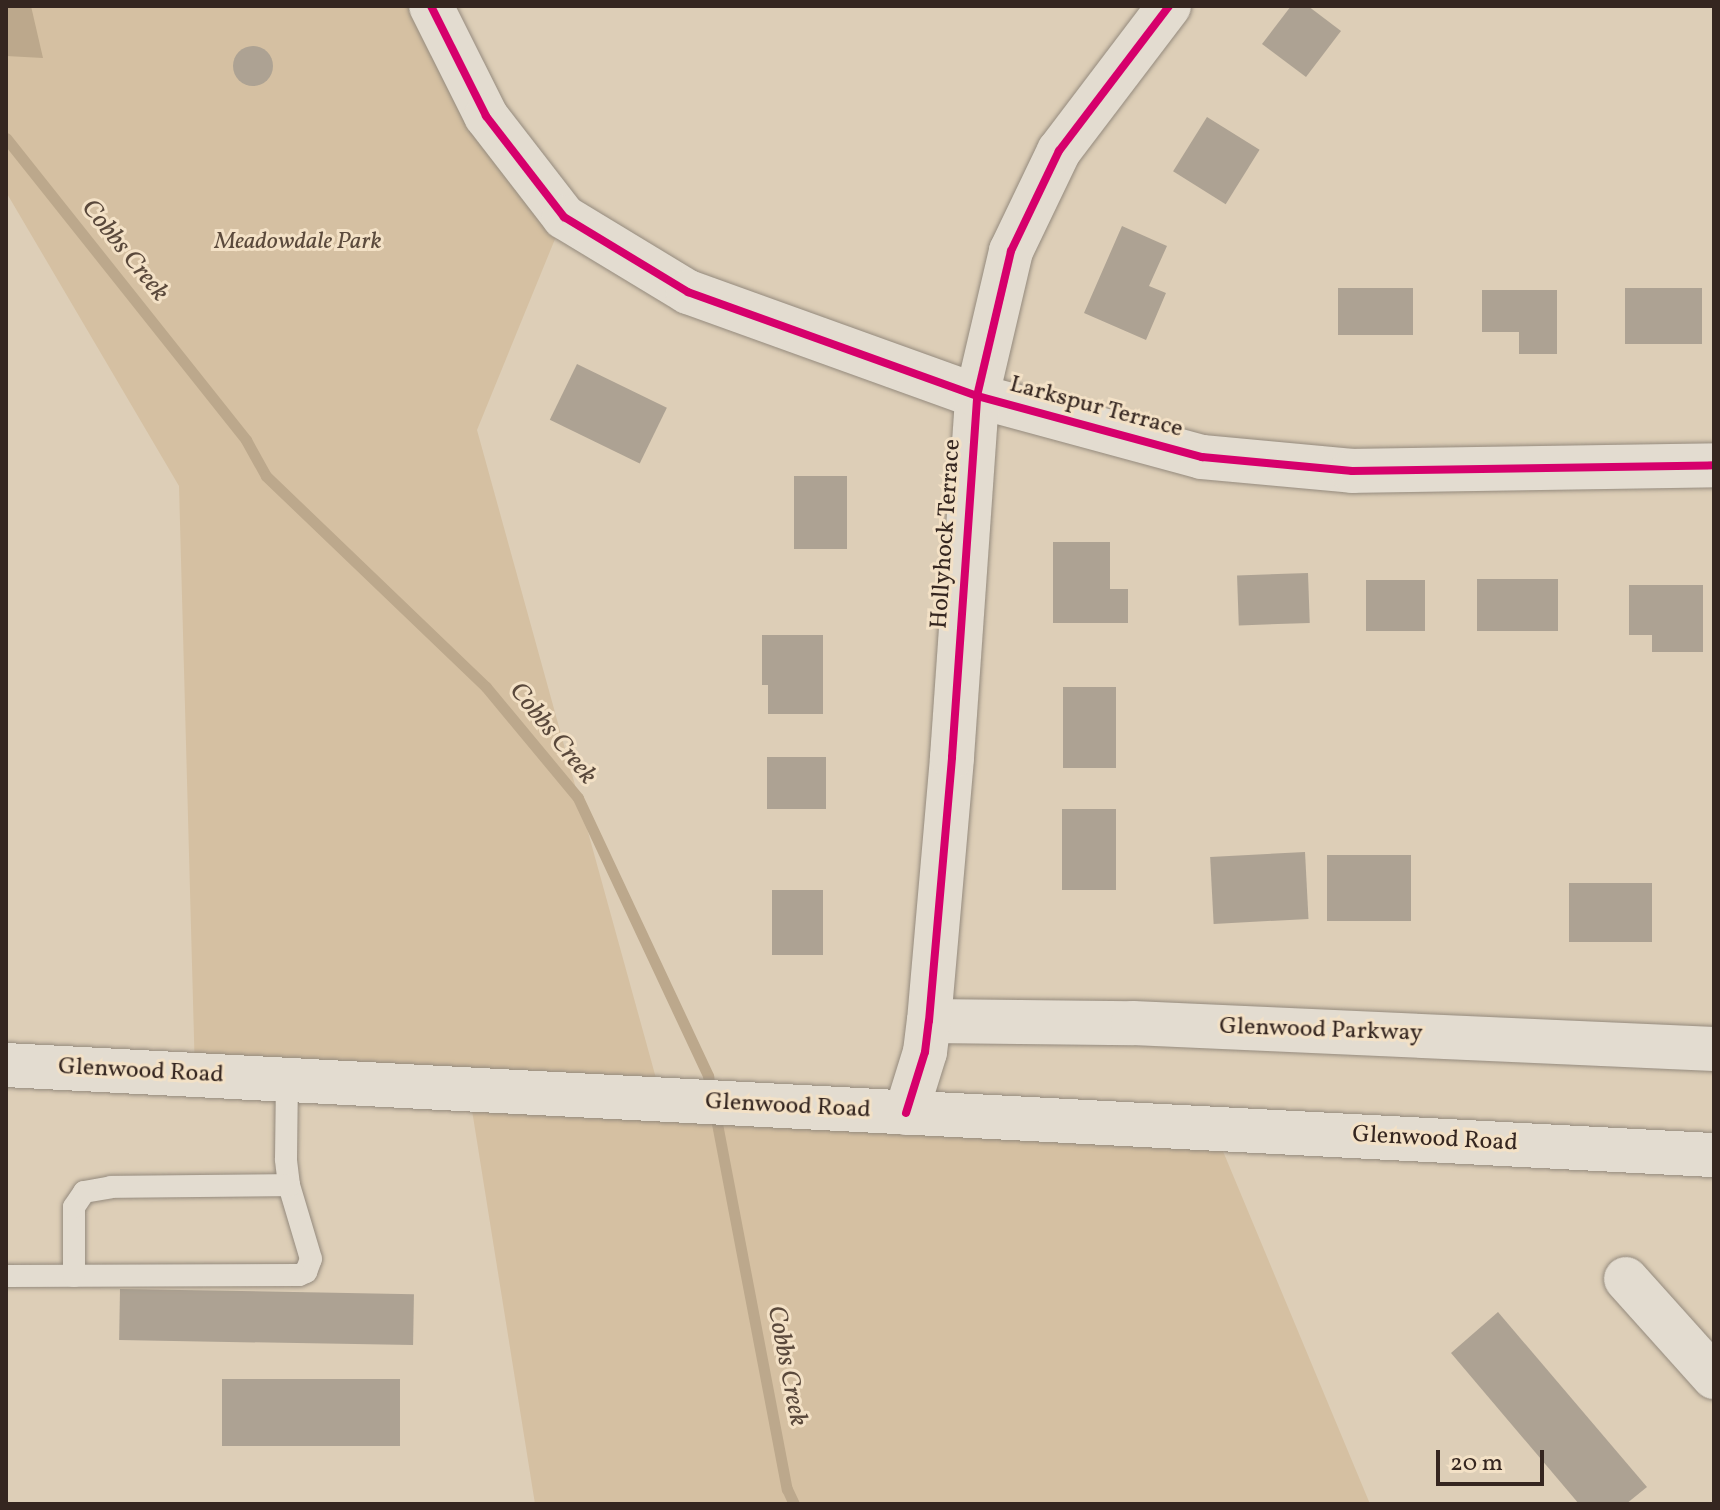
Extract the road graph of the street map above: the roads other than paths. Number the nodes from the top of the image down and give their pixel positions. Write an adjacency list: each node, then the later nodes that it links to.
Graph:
1 (431, 6): 3 (street, Larkspur Terrace)
2 (1169, 6): 3 (street, Hollyhock Terrace)
3 (977, 396): 4 (street, Larkspur Terrace); 5 (street, Hollyhock Terrace)
4 (1714, 465)
5 (929, 1021): 6 (street, Glenwood Parkway); 9 (street, Hollyhock Terrace)
6 (1714, 1049)
7 (6, 1065): 8 (street, Glenwood Road)
8 (287, 1080): 9 (street, Glenwood Road); 11 (lane)
9 (906, 1113): 10 (street, Glenwood Road)
10 (1714, 1155)
11 (289, 1185): 13 (lane); 13 (lane)
12 (6, 1276): 13 (lane)
13 (74, 1276)
14 (1626, 1279): 15 (street)
15 (1714, 1377)

